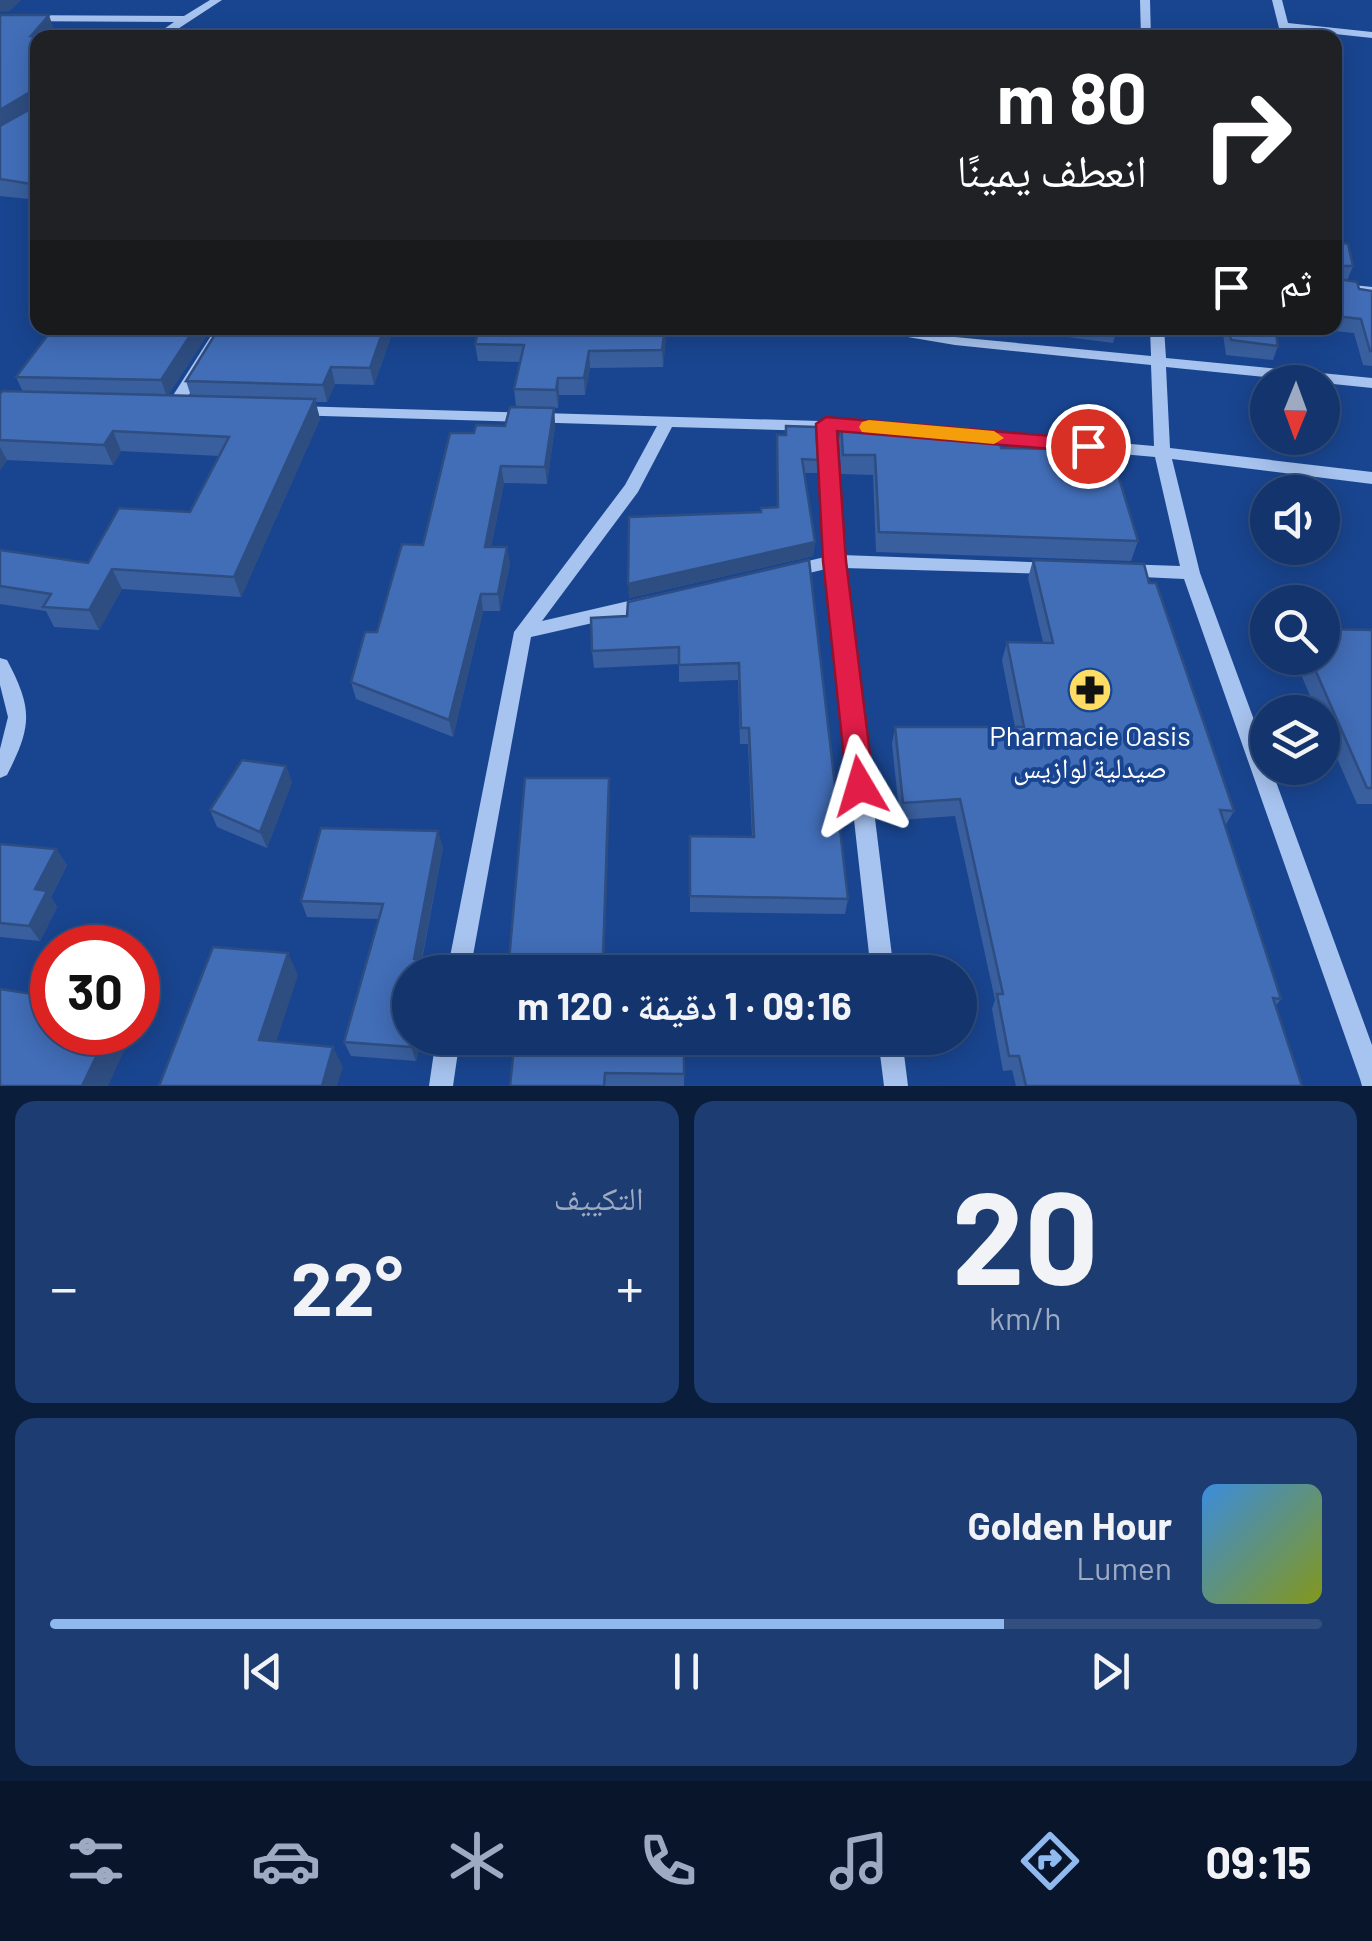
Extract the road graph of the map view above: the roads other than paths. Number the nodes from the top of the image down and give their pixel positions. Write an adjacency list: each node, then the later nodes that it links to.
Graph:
1 (217, 0): 5 (street)
2 (1144, 0): 7 (street)
3 (1277, 0): 8 (street)
4 (0, 18): 5 (street)
5 (186, 19): 6 (street)
6 (169, 30)
7 (1146, 30)
8 (1319, 30)
9 (1342, 33): 10 (street)
10 (1372, 36)
11 (1342, 287): 12 (street)
12 (1372, 291)
13 (218, 335): 18 (street)
14 (965, 335): 16 (street)
15 (1157, 335): 16 (street)
16 (1159, 359): 17 (street); 24 (street)
17 (1372, 382)
18 (193, 408)
19 (272, 410): 20 (street)
20 (668, 420): 21 (street); 30 (street)
21 (826, 424): 22 (street); 26 (street)
22 (886, 428)
23 (925, 432): 24 (street)
24 (1162, 452): 25 (street); 27 (street)
25 (1372, 478)
26 (834, 561): 27 (street); 28 (street); 34 (street)
27 (1191, 573): 37 (street)
28 (776, 574)
29 (678, 596): 30 (street)
30 (523, 632): 33 (street)
31 (0, 665): 32 (street)
32 (0, 769)
33 (461, 955)
34 (880, 955)
35 (446, 1055): 38 (street)
36 (892, 1055): 39 (street)
37 (1372, 1078)
38 (441, 1086)
39 (896, 1086)

